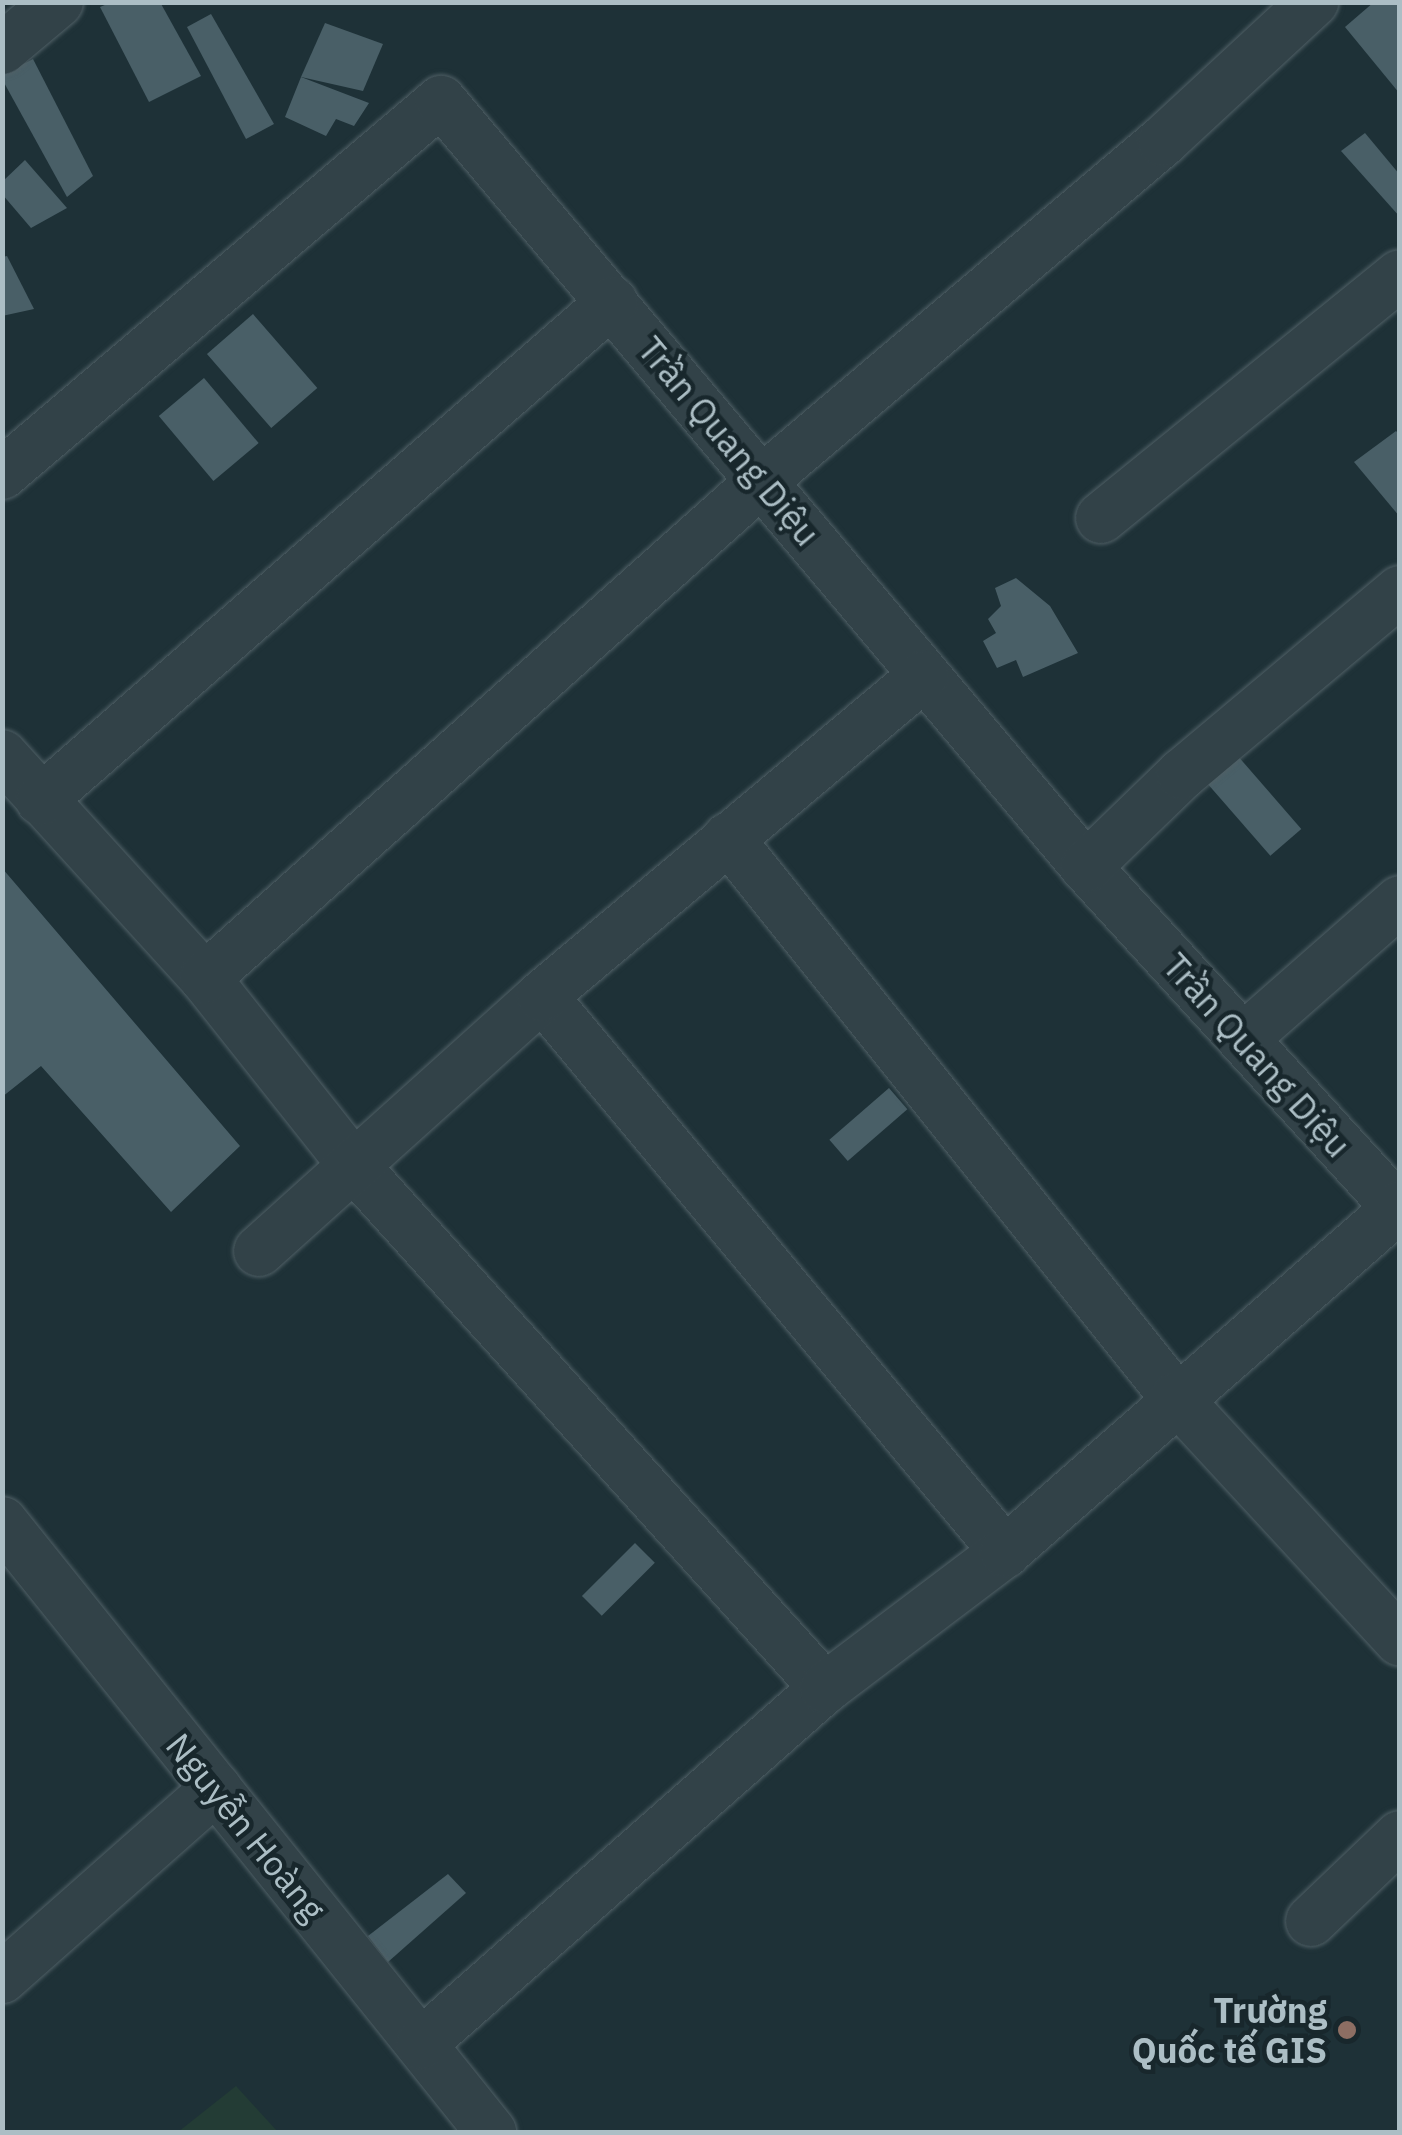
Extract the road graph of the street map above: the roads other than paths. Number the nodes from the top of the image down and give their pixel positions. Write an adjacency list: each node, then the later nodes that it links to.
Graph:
1 (58, 2): 3 (street)
2 (1313, 2): 7 (street)
3 (2, 49)
4 (1400, 275): 8 (street)
5 (612, 302): 6 (street, Trần Quang Diệu); 7 (street, Trần Quang Diệu); 12 (street)
6 (2, 474)
7 (763, 480): 10 (street, Trần Quang Diệu); 16 (street)
8 (1102, 518)
9 (1400, 591): 14 (street)
10 (923, 676): 13 (street); 14 (street, Trần Quang Diệu)
11 (2, 755): 12 (street)
12 (42, 800): 16 (street)
13 (728, 838): 17 (street); 22 (street)
14 (1086, 867): 18 (street, Trần Quang Diệu)
15 (1400, 901): 18 (street)
16 (205, 978): 19 (street)
17 (542, 996): 19 (street); 24 (street)
18 (1243, 1039): 20 (street, Trần Quang Diệu)
19 (355, 1167): 21 (street); 28 (street)
20 (1399, 1208): 22 (street)
21 (259, 1251)
22 (1176, 1398): 24 (street); 27 (street)
23 (5, 1524): 26 (street, Nguyễn Hoàng)
24 (1005, 1552): 28 (street)
25 (2, 1587): 26 (street)
26 (59, 1596): 29 (street, Nguyễn Hoàng)
27 (1400, 1642)
28 (825, 1688): 33 (street)
29 (216, 1790): 32 (street); 33 (street, Nguyễn Hoàng)
30 (1400, 1836): 31 (street)
31 (1311, 1921)
32 (2, 1978)
33 (421, 2044): 34 (street, Nguyễn Hoàng)
34 (491, 2132)

